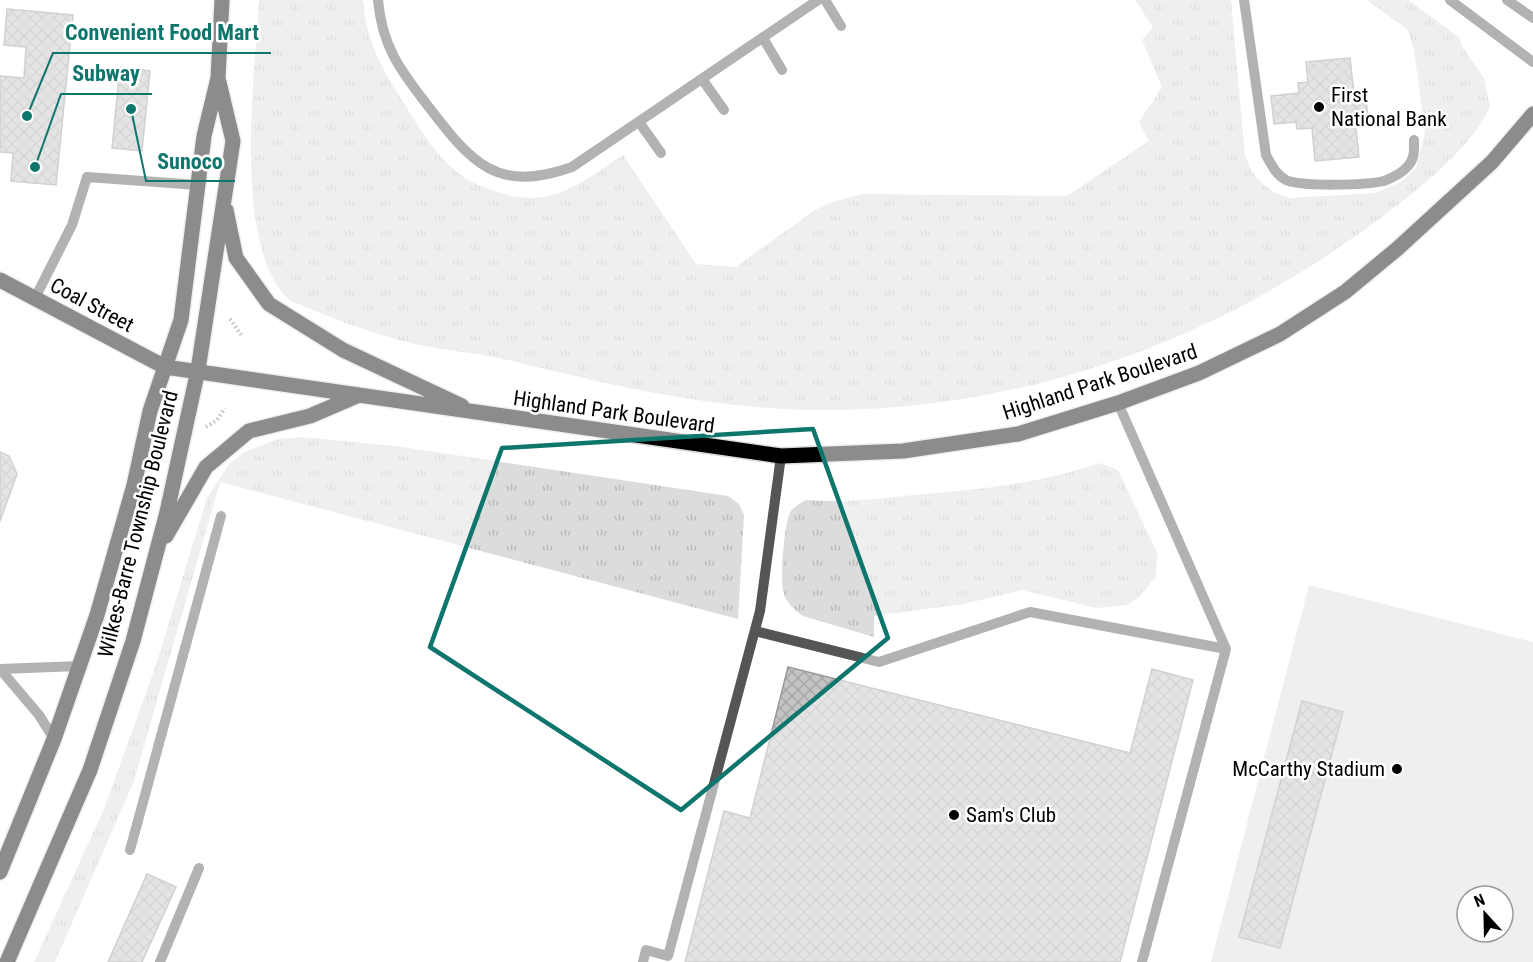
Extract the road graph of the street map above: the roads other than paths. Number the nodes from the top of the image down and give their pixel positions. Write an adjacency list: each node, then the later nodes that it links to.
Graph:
1 (222, 0): 13 (main road, Wilkes-Barre Township Boulevard)
2 (378, 0): 17 (lane)
3 (818, 0): 10 (lane)
4 (825, 0): 9 (lane)
5 (1244, 0): 18 (lane)
6 (1450, 0): 11 (lane)
7 (1507, 0): 8 (lane)
8 (1533, 18)
9 (841, 26)
10 (763, 38): 12 (lane); 14 (lane)
11 (1533, 62)
12 (782, 70)
13 (218, 78): 20 (main road, Wilkes-Barre Township Boulevard); 21 (main road, Wilkes-Barre Township Boulevard)
14 (702, 79): 15 (lane); 17 (lane)
15 (724, 110)
16 (1533, 114): 27 (main road, Highland Park Boulevard)
17 (639, 122): 19 (lane)
18 (1414, 140)
19 (661, 153)
20 (198, 185): 23 (lane); 24 (main road, Wilkes-Barre Township Boulevard)
21 (224, 200): 25 (main road, Wilkes-Barre Township Boulevard); 28 (main road)
22 (0, 280): 23 (main road, Coal Street)
23 (35, 298): 24 (main road, Coal Street)
24 (165, 367): 25 (main road, Highland Park Boulevard); 34 (main road, Wilkes-Barre Township Boulevard)
25 (198, 370): 26 (main road, Highland Park Boulevard); 31 (main road, Wilkes-Barre Township Boulevard)
26 (360, 394): 28 (main road, Highland Park Boulevard); 31 (main road)
27 (1118, 403): 29 (main road, Highland Park Boulevard); 33 (lane)
28 (478, 413): 29 (main road, Highland Park Boulevard)
29 (781, 456): 32 (lane)
30 (221, 516): 36 (lane)
31 (156, 554): 39 (main road, Wilkes-Barre Township Boulevard)
32 (755, 631): 33 (lane); 41 (lane)
33 (1226, 649): 42 (lane)
34 (80, 666): 35 (main road, Wilkes-Barre Township Boulevard); 35 (lane)
35 (54, 739): 38 (main road, Wilkes-Barre Township Boulevard)
36 (130, 850)
37 (199, 868): 40 (lane)
38 (0, 872)
39 (7, 962)
40 (160, 962)
41 (644, 962)
42 (1142, 962)

